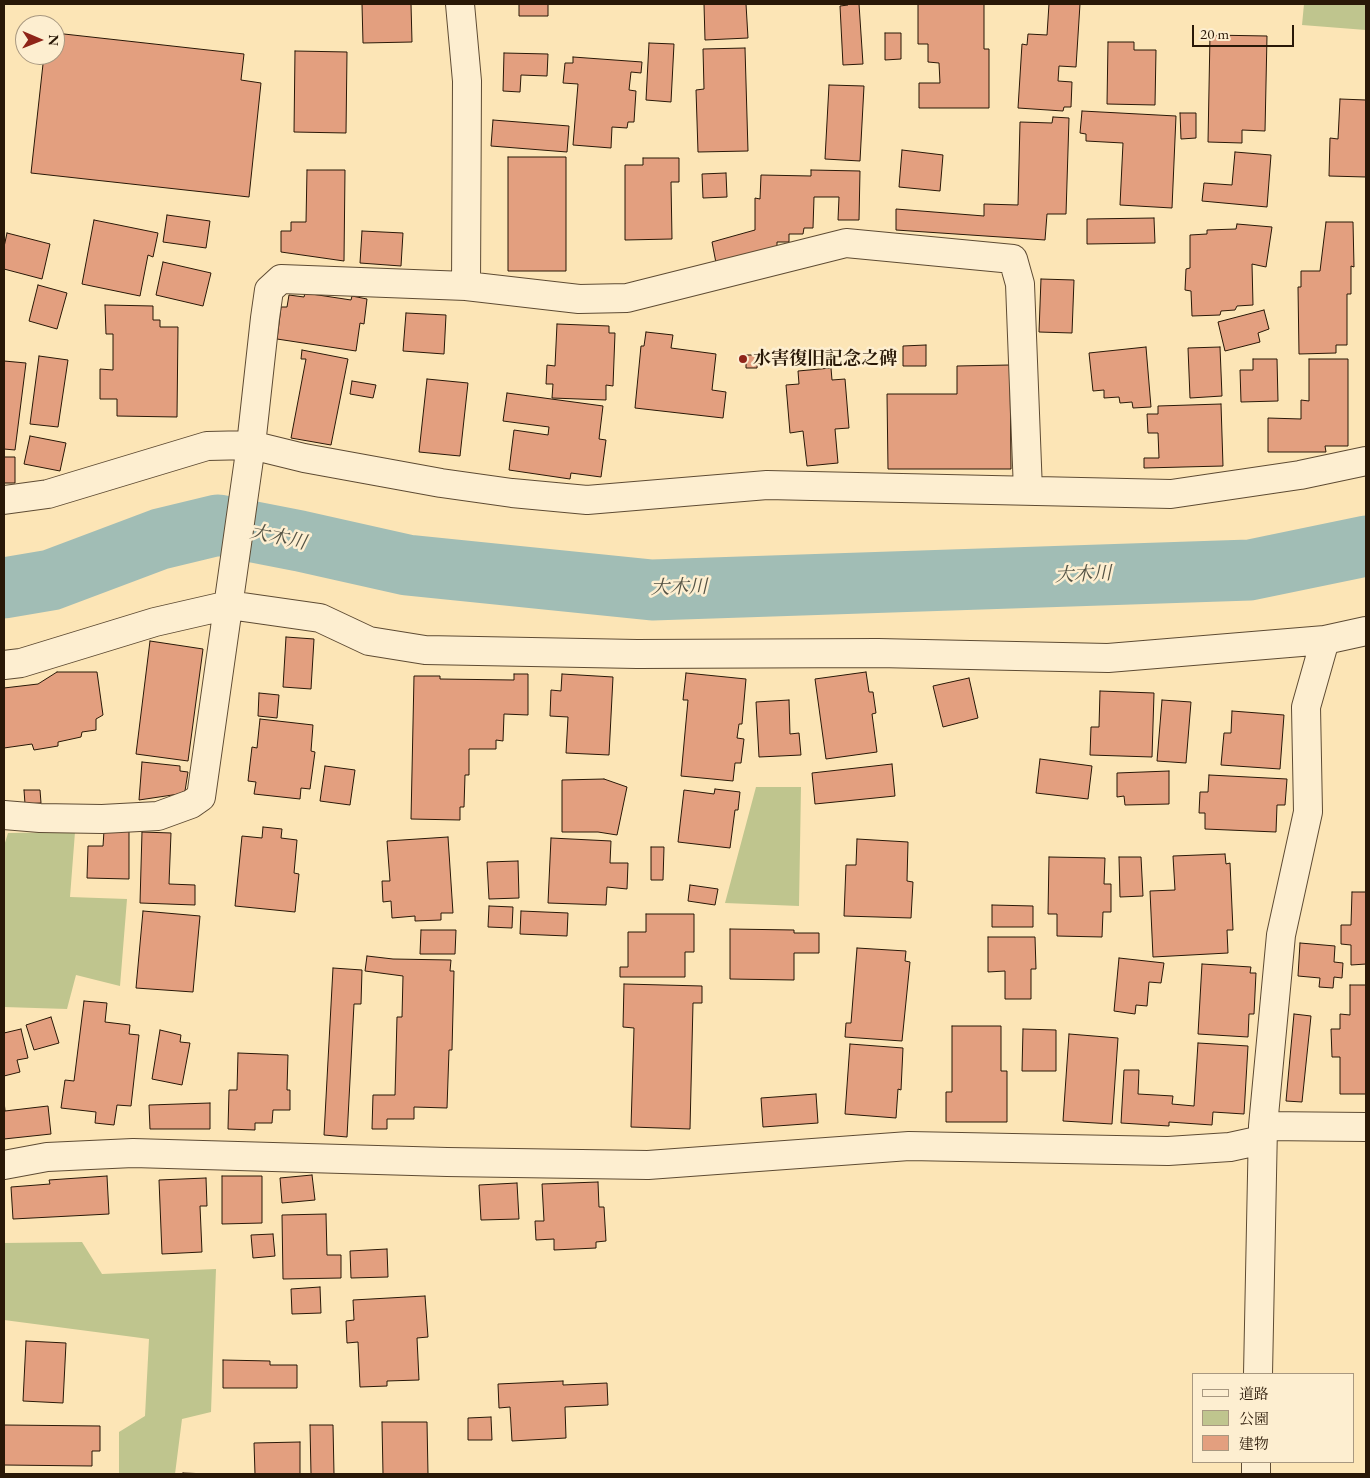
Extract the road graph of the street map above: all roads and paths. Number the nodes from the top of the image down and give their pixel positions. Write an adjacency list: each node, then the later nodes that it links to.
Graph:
1 (460, 4): 2 (street)
2 (466, 286): 3 (street); 5 (street)
3 (251, 445): 5 (street); 6 (street); 7 (street)
4 (1366, 461): 5 (street)
5 (1028, 492)
6 (4, 500)
7 (228, 605): 9 (street); 10 (street); 11 (street)
8 (1366, 631): 9 (street)
9 (1324, 640): 13 (street)
10 (4, 665)
11 (4, 815)
12 (1366, 1128): 13 (street)
13 (1262, 1133): 14 (street); 15 (street)
14 (4, 1165)
15 (1258, 1373)

